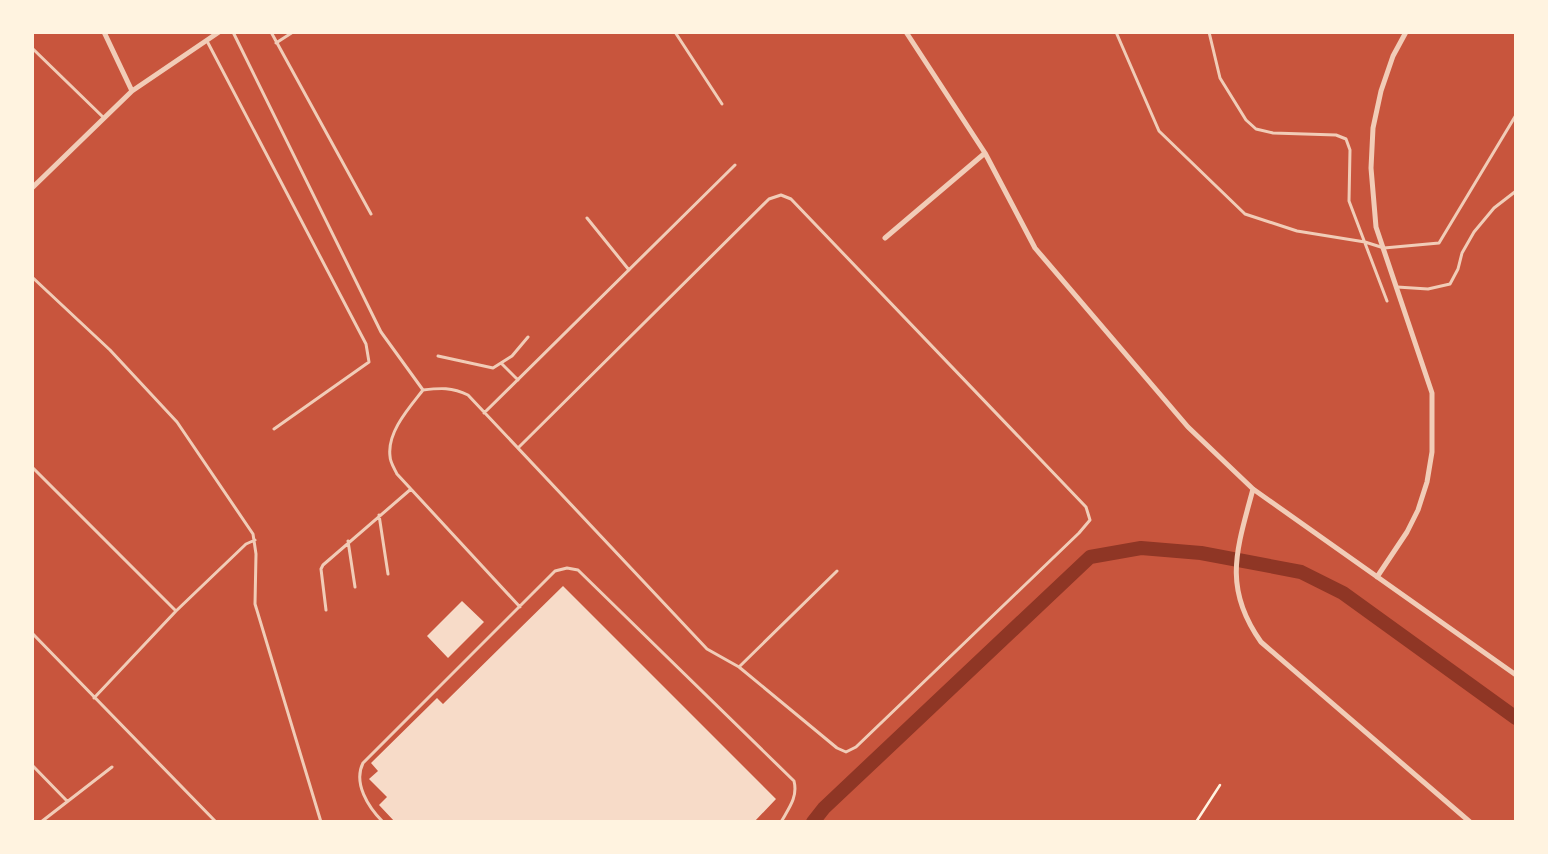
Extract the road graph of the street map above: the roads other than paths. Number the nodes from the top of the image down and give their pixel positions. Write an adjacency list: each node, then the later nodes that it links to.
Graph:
1 (104, 32): 14 (street)
2 (219, 32): 11 (street)
3 (233, 32): 35 (lane)
4 (271, 32): 12 (lane)
5 (293, 32): 12 (lane)
6 (675, 32): 15 (lane)
7 (906, 32): 18 (street)
8 (1116, 32): 25 (lane)
9 (1209, 32): 25 (lane)
10 (1406, 32): 26 (street)
11 (207, 41): 14 (street); 37 (lane)
12 (276, 43): 22 (lane)
13 (32, 48): 17 (lane)
14 (132, 91): 17 (street)
15 (722, 104)
16 (1516, 115): 26 (lane)
17 (104, 118): 20 (street)
18 (985, 153): 24 (street); 41 (street)
19 (736, 165): 27 (lane)
20 (32, 188)
21 (1516, 191): 29 (lane)
22 (371, 214)
23 (588, 218): 27 (lane)
24 (885, 238)
25 (1365, 242): 26 (lane); 30 (lane)
26 (1384, 248): 29 (street)
27 (629, 270): 34 (lane)
28 (32, 277): 43 (lane)
29 (1396, 286): 47 (street)
30 (1387, 301)
31 (528, 337): 33 (lane)
32 (438, 356): 33 (lane)
33 (502, 364): 34 (lane)
34 (518, 380): 36 (lane)
35 (423, 390): 36 (lane); 40 (lane)
36 (484, 413): 38 (lane)
37 (274, 429)
38 (519, 447): 53 (lane); 53 (lane)
39 (32, 467): 51 (lane)
40 (411, 489): 42 (lane); 49 (lane)
41 (1253, 489): 47 (street); 64 (street)
42 (379, 515): 44 (lane); 46 (lane)
43 (255, 540): 51 (lane); 61 (lane)
44 (348, 541): 48 (lane); 50 (lane)
45 (837, 571): 53 (lane)
46 (388, 574)
47 (1377, 577): 54 (street)
48 (355, 587)
49 (520, 606): 62 (lane); 63 (lane)
50 (326, 610)
51 (176, 611): 55 (lane)
52 (32, 633): 55 (lane)
53 (739, 668)
54 (1516, 675)
55 (94, 698): 60 (lane)
56 (32, 765): 58 (lane)
57 (112, 767): 58 (lane)
58 (67, 802): 59 (lane)
59 (41, 822)
60 (216, 822)
61 (321, 822)
62 (383, 822)
63 (780, 822)
64 (1470, 822)

